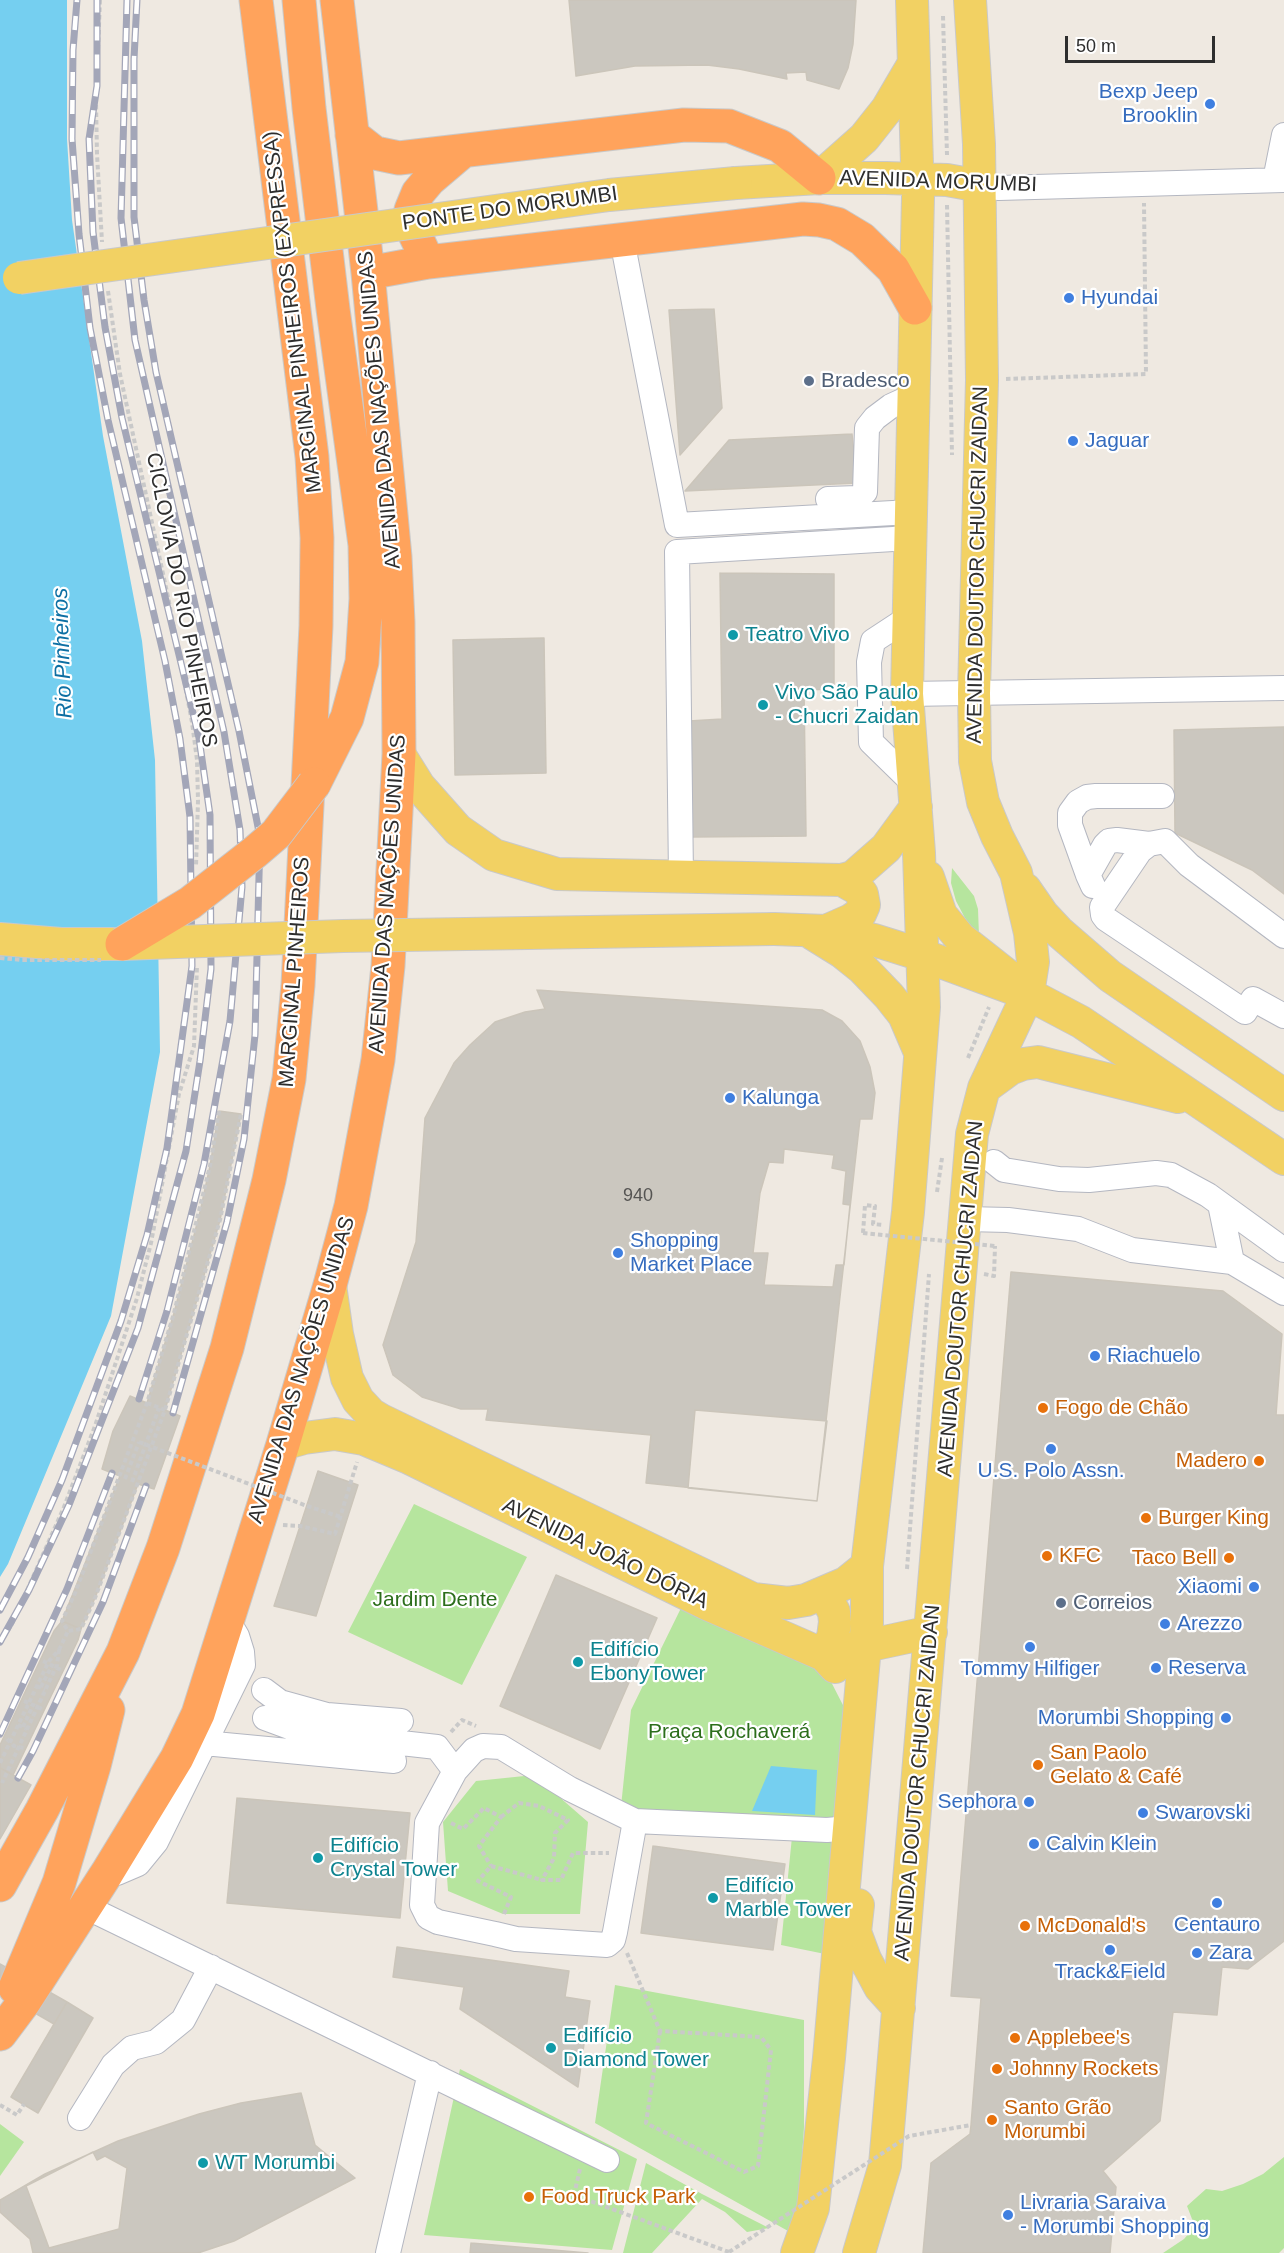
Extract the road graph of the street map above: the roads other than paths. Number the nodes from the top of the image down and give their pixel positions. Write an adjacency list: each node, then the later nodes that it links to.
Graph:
1 (256, 0): 24 (highway, MARGINAL PINHEIROS (EXPRESSA))
2 (299, 0): 41 (highway, bridge)
3 (337, 0): 7 (highway, AVENIDA DAS NAÇÕES UNIDAS)
4 (912, 0): 6 (main road)
5 (957, 5): 14 (main road, AVENIDA DOUTOR CHUCRI ZAIDAN)
6 (914, 63): 10 (main road); 11 (main road)
7 (352, 135): 9 (highway); 17 (highway, AVENIDA DAS NAÇÕES UNIDAS)
8 (1284, 135): 12 (street)
9 (462, 152): 10 (highway); 16 (highway)
10 (819, 178): 11 (main road, AVENIDA MORUMBI); 13 (main road, AVENIDA MORUMBI)
11 (932, 179): 14 (main road, AVENIDA MORUMBI); 19 (main road)
12 (1279, 180): 14 (street, AVENIDA MORUMBI)
13 (736, 183): 18 (main road, PONTE DO MORUMBI, bridge)
14 (980, 186): 26 (main road, AVENIDA DOUTOR CHUCRI ZAIDAN)
15 (621, 240): 16 (highway); 19 (highway); 21 (street)
16 (428, 262): 17 (highway)
17 (368, 273): 28 (highway, AVENIDA DAS NAÇÕES UNIDAS)
18 (0, 281)
19 (915, 308): 20 (main road)
20 (913, 396): 21 (street); 22 (main road)
21 (673, 509): 22 (street)
22 (910, 525): 23 (main road); 35 (street)
23 (908, 618): 27 (main road); 29 (street)
24 (316, 626): 63 (highway, MARGINAL PINHEIROS)
25 (1284, 688): 26 (street)
26 (974, 693): 27 (street); 33 (main road, AVENIDA DOUTOR CHUCRI ZAIDAN)
27 (907, 694): 29 (main road)
28 (399, 754): 35 (main road); 55 (highway, AVENIDA DAS NAÇÕES UNIDAS)
29 (915, 795): 32 (main road); 36 (main road)
30 (1162, 796): 34 (street)
31 (1149, 844): 34 (street); 37 (street); 39 (street)
32 (919, 853): 42 (main road); 43 (main road)
33 (1016, 873): 43 (main road, AVENIDA DOUTOR CHUCRI ZAIDAN); 47 (main road)
34 (1088, 875): 37 (street)
35 (681, 877): 36 (main road)
36 (842, 880): 38 (main road)
37 (1102, 907): 44 (street)
38 (817, 931): 41 (main road, bridge); 42 (main road); 45 (main road)
39 (1284, 936)
40 (0, 939): 41 (main road)
41 (122, 944)
42 (922, 955): 43 (main road); 45 (main road)
43 (1028, 994): 46 (main road, AVENIDA DOUTOR CHUCRI ZAIDAN); 48 (main road)
44 (1284, 1016)
45 (921, 1054): 58 (main road)
46 (984, 1088): 48 (main road); 52 (main road, AVENIDA DOUTOR CHUCRI ZAIDAN)
47 (1284, 1095)
48 (1200, 1103): 49 (main road)
49 (1284, 1159)
50 (994, 1162): 51 (street)
51 (1220, 1204): 53 (street); 54 (street)
52 (966, 1219): 54 (street); 61 (main road, AVENIDA DOUTOR CHUCRI ZAIDAN)
53 (1284, 1250)
54 (1232, 1262): 56 (street)
55 (330, 1285): 57 (highway, AVENIDA DAS NAÇÕES UNIDAS); 59 (main road, AVENIDA JOÃO DÓRIA)
56 (1284, 1293)
57 (283, 1444): 60 (highway, AVENIDA DAS NAÇÕES UNIDAS); 64 (main road, AVENIDA JOÃO DÓRIA)
58 (867, 1566): 59 (main road, AVENIDA JOÃO DÓRIA); 62 (main road)
59 (825, 1593): 64 (main road)
60 (227, 1619): 65 (street); 77 (highway, AVENIDA DAS NAÇÕES UNIDAS)
61 (931, 1632): 62 (main road); 81 (main road, AVENIDA DOUTOR CHUCRI ZAIDAN)
62 (865, 1646): 64 (main road); 67 (main road)
63 (123, 1652): 78 (highway); 82 (highway)
64 (824, 1655): 67 (main road)
65 (243, 1665): 66 (street); 70 (street)
66 (264, 1690): 68 (street); 69 (street)
67 (859, 1708): 75 (main road)
68 (265, 1718): 71 (street); 73 (street)
69 (401, 1720)
70 (204, 1743): 71 (street); 77 (street)
71 (242, 1745): 72 (street)
72 (394, 1761)
73 (455, 1771): 74 (street); 74 (street)
74 (635, 1821): 75 (street)
75 (849, 1828): 76 (main road)
76 (846, 1862): 81 (main road); 88 (main road)
77 (107, 1873): 79 (highway, AVENIDA DAS NAÇÕES UNIDAS)
78 (0, 1885)
79 (86, 1907): 80 (street); 83 (highway, AVENIDA DAS NAÇÕES UNIDAS)
80 (211, 1967): 84 (street); 85 (street)
81 (899, 2008): 89 (main road, AVENIDA DOUTOR CHUCRI ZAIDAN)
82 (0, 2023)
83 (0, 2034)
84 (430, 2073): 86 (street); 87 (street)
85 (80, 2118)
86 (607, 2160)
87 (388, 2253)
88 (797, 2253)
89 (859, 2253)

